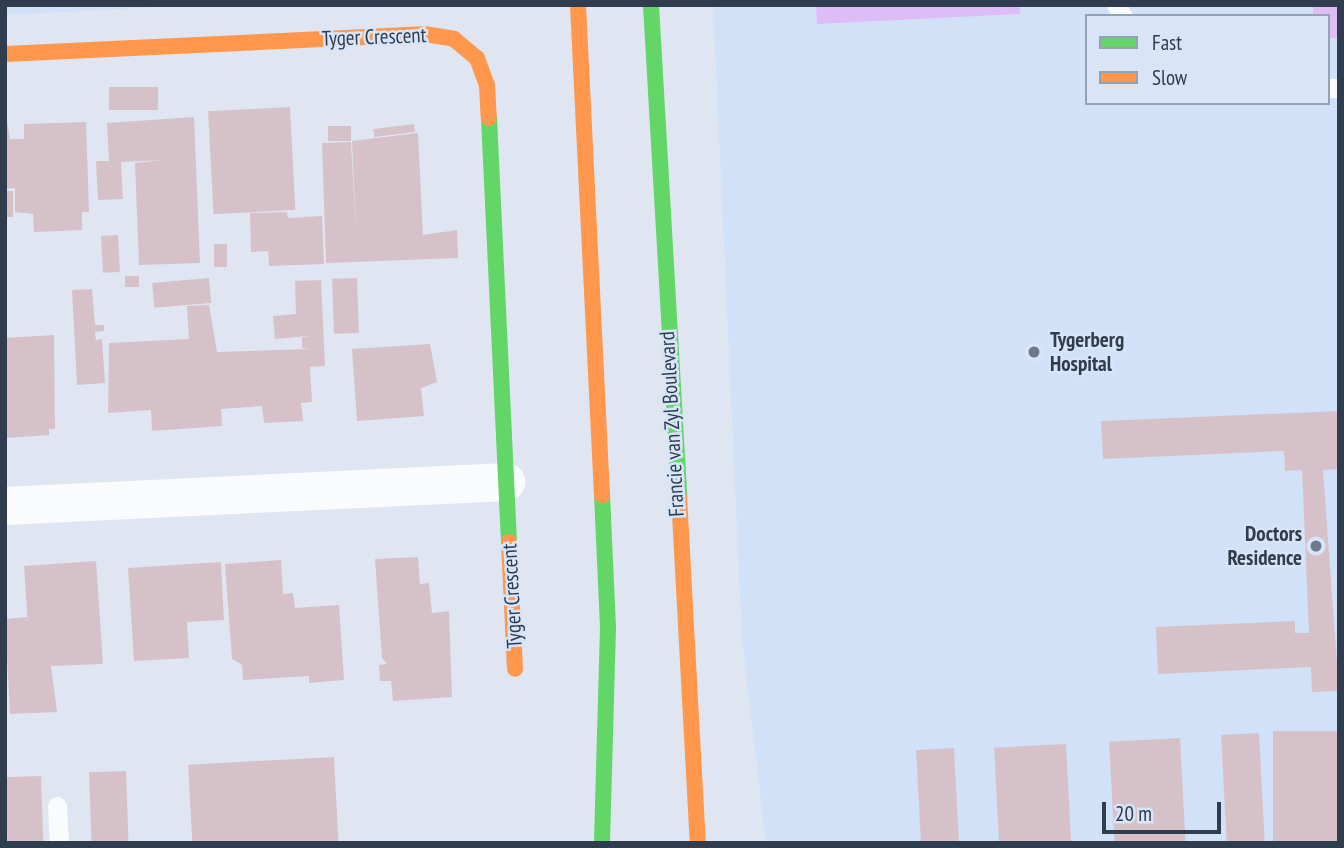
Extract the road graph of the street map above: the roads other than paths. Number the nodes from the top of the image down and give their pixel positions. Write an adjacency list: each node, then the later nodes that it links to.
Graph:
1 (578, 5): 9 (main road)
2 (651, 5): 10 (main road, Francie van Zyl Boulevard)
3 (5, 54): 4 (main road, Tyger Crescent)
4 (506, 482): 5 (street); 6 (main road, Tyger Crescent)
5 (5, 506)
6 (515, 669)
7 (57, 806): 8 (lane)
8 (59, 843)
9 (602, 843)
10 (698, 843)

